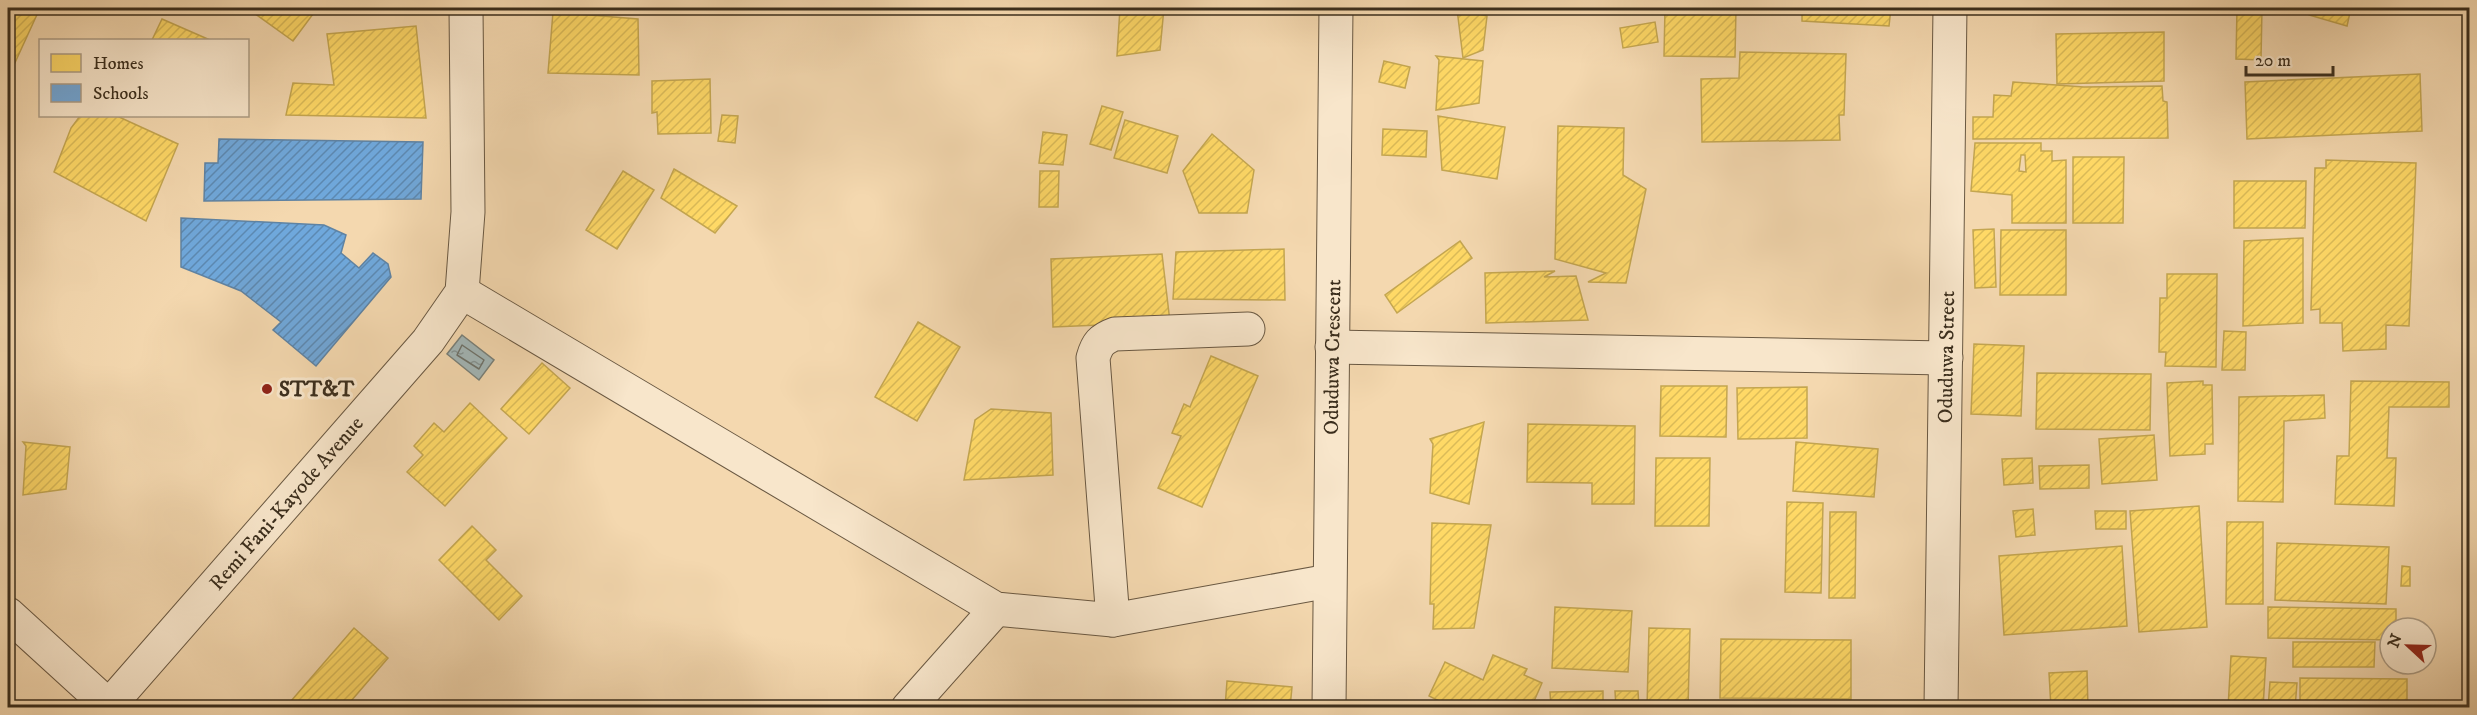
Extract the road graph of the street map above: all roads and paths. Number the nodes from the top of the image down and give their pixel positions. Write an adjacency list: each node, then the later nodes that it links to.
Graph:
1 (466, 8): 4 (street)
2 (1336, 8): 6 (street, Oduduwa Crescent)
3 (1950, 8): 7 (street, Oduduwa Street)
4 (462, 292): 9 (street); 12 (street, Remi Fani-Kayode Avenue)
5 (1248, 328): 11 (street)
6 (1332, 347): 7 (street); 8 (street, Oduduwa Crescent)
7 (1946, 358): 15 (street, Oduduwa Street)
8 (1329, 581): 11 (street); 14 (street, Oduduwa Crescent)
9 (996, 609): 11 (street); 13 (street)
10 (8, 614): 12 (street)
11 (1113, 620)
12 (109, 707)
13 (908, 708)
14 (1329, 708)
15 (1941, 708)

